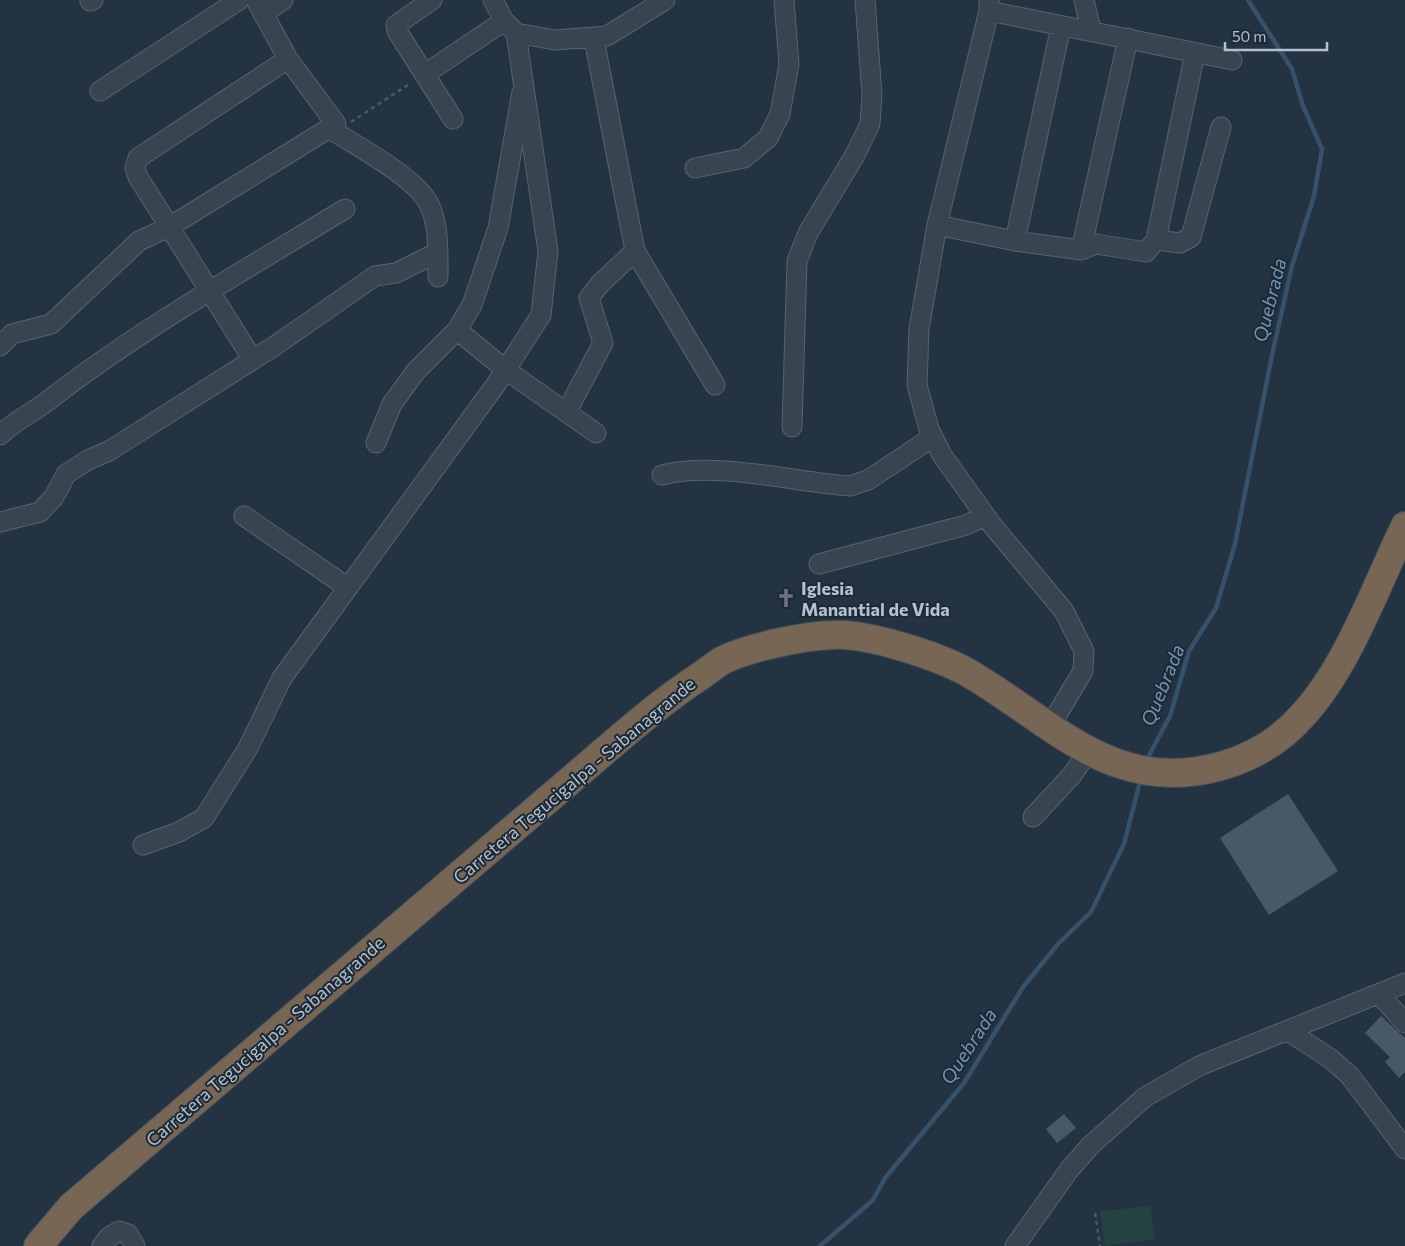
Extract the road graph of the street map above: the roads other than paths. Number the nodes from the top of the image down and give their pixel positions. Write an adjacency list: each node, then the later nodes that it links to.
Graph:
1 (238, 0): 21 (street)
2 (283, 0): 10 (street)
3 (432, 0): 19 (street)
4 (493, 0): 12 (street)
5 (665, 0): 15 (street)
6 (784, 0): 25 (street)
7 (865, 0): 42 (street)
8 (1084, 0): 13 (street)
9 (989, 5): 11 (street); 27 (street)
10 (260, 7): 17 (street)
11 (1061, 26): 13 (street); 30 (street)
12 (510, 27): 15 (street); 19 (street); 20 (street)
13 (1091, 30): 14 (street)
14 (1128, 38): 16 (street); 31 (street)
15 (594, 39): 32 (street)
16 (1194, 53): 18 (street); 29 (street)
17 (288, 58): 23 (street); 28 (street)
18 (1232, 60)
19 (425, 74): 22 (street)
20 (525, 81): 36 (street); 39 (street)
21 (100, 90)
22 (453, 119)
23 (333, 126): 28 (street); 33 (street)
24 (1221, 127): 29 (street)
25 (695, 168)
26 (345, 209): 35 (street)
27 (937, 225): 30 (street); 45 (street)
28 (169, 227): 35 (street); 37 (street)
29 (1156, 240): 31 (street)
30 (1015, 241): 31 (street)
31 (1081, 250)
32 (635, 251): 40 (street); 41 (street)
33 (438, 252): 34 (street); 38 (street)
34 (438, 277)
35 (209, 292): 38 (street); 44 (street)
36 (457, 330): 39 (street); 46 (street)
37 (0, 346)
38 (253, 360): 50 (street)
39 (506, 370): 41 (street); 53 (street)
40 (715, 385)
41 (567, 411): 43 (street)
42 (792, 427)
43 (596, 433)
44 (0, 435)
45 (933, 437): 47 (street); 49 (street)
46 (376, 443)
47 (662, 475)
48 (244, 516): 53 (street)
49 (986, 516): 52 (street); 54 (street)
50 (0, 522)
51 (1405, 526): 55 (highway, Carretera Tegucigalpa - Sabanagrande)
52 (819, 564)
53 (347, 587): 57 (street)
54 (1048, 728): 55 (highway, Carretera Tegucigalpa - Sabanagrande); 63 (highway, Carretera Tegucigalpa - Sabanagrande)
55 (1089, 750): 56 (street)
56 (1033, 817)
57 (143, 845)
58 (1405, 983): 59 (street)
59 (1380, 995): 60 (street); 61 (street)
60 (1405, 1023)
61 (1288, 1031): 62 (street); 66 (street)
62 (1405, 1149)
63 (38, 1246)
64 (102, 1246): 65 (street)
65 (134, 1246)
66 (1015, 1246)

